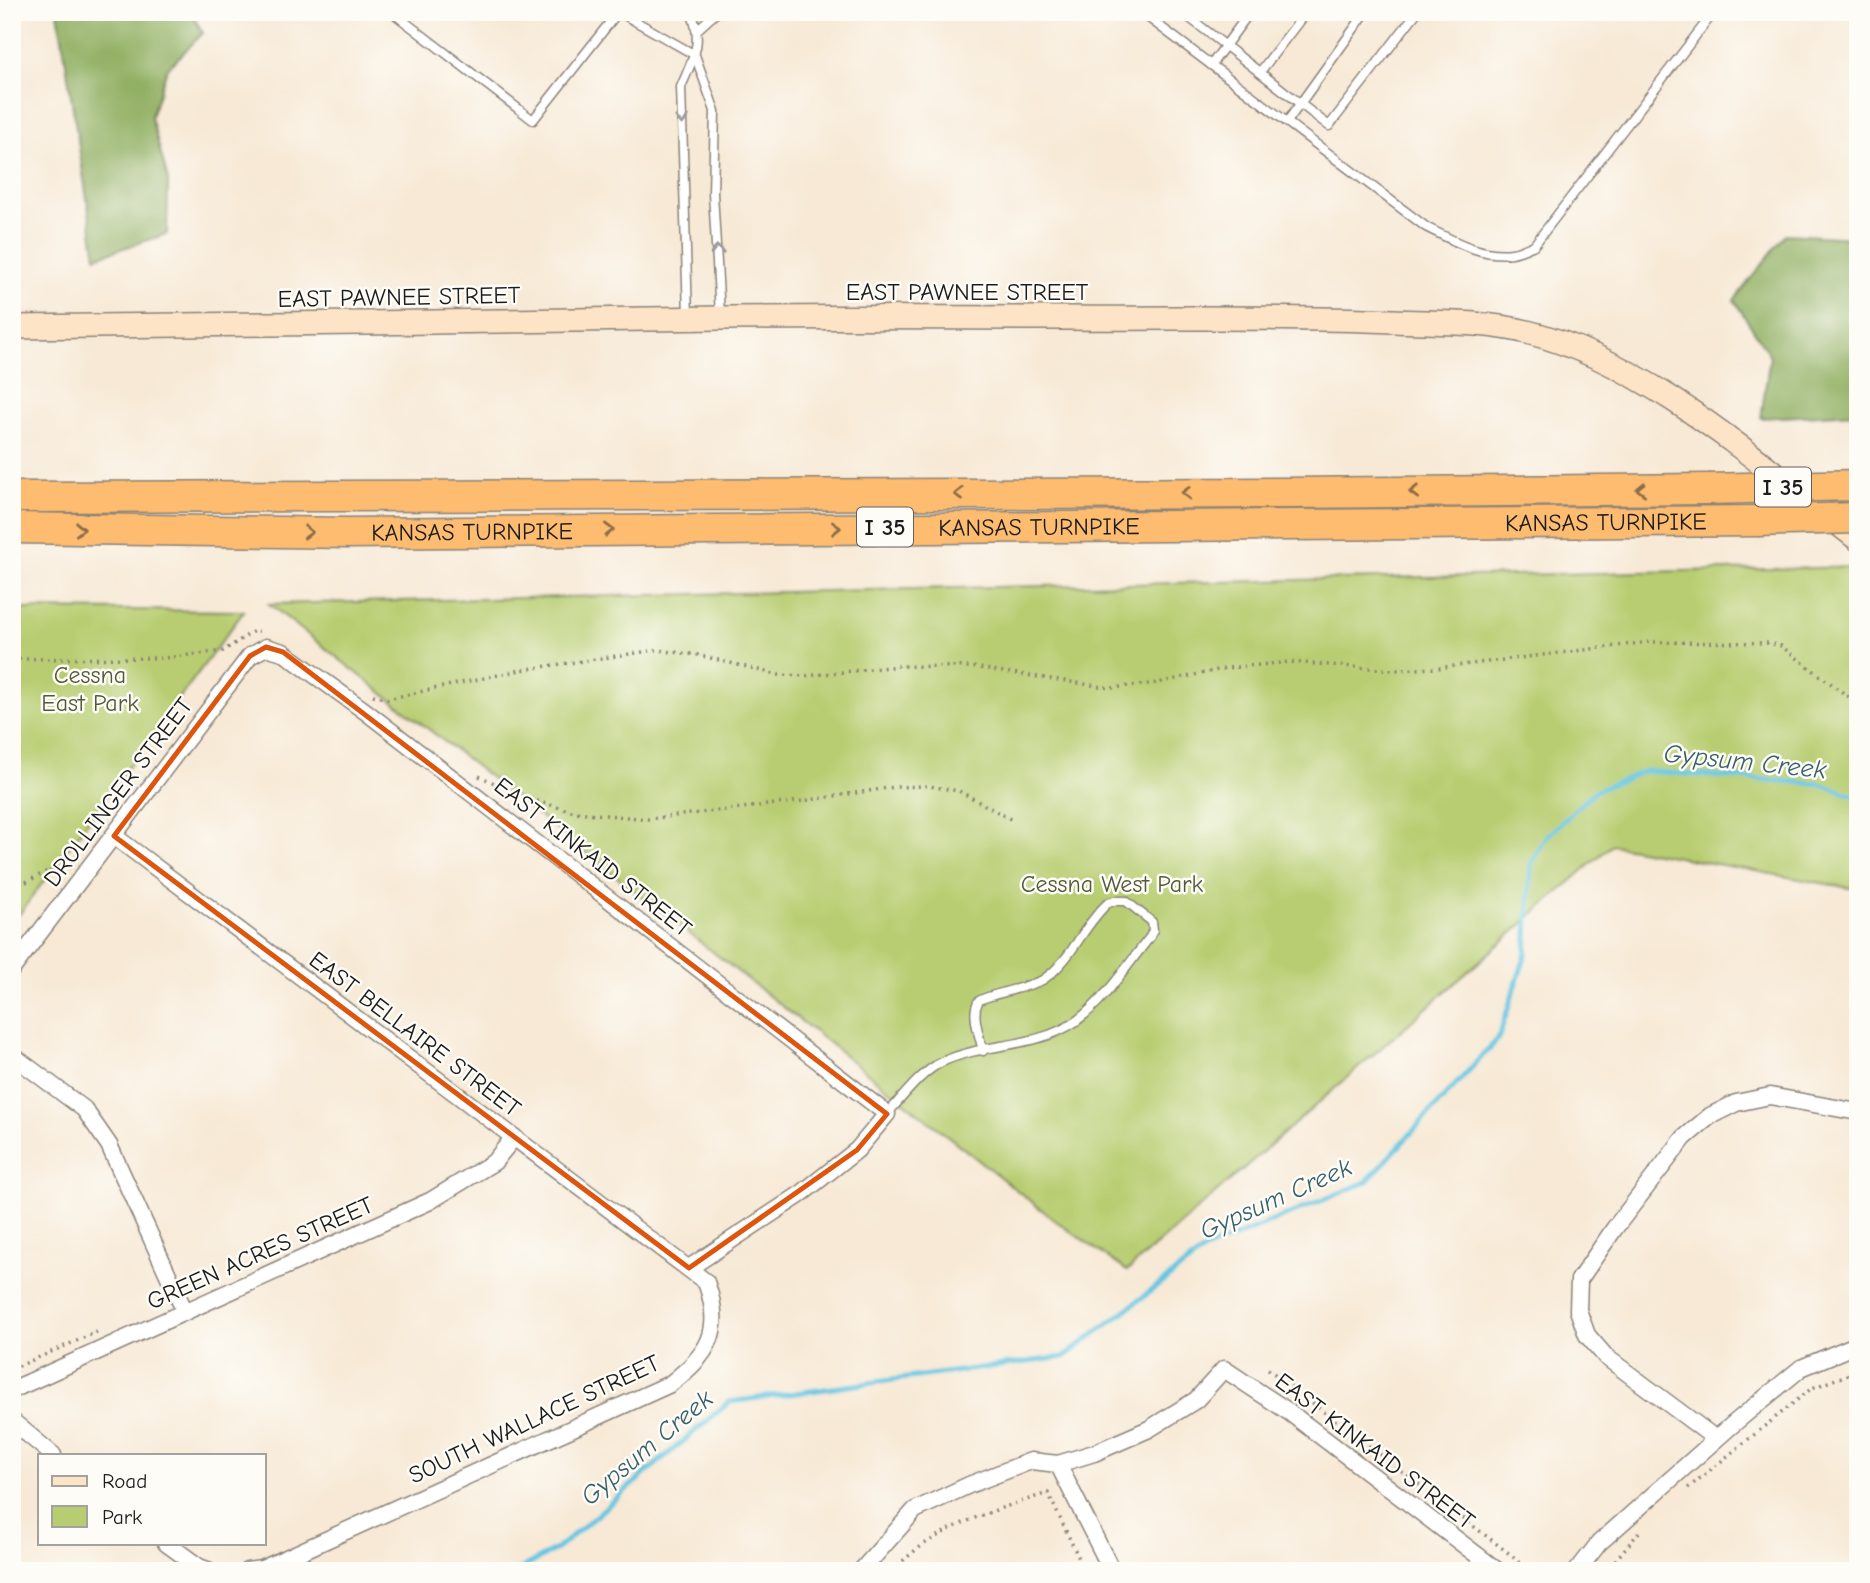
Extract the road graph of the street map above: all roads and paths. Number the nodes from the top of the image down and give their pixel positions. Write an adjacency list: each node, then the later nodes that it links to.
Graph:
1 (391, 12): 2 (lane)
2 (618, 12): 14 (lane)
3 (691, 12): 12 (lane)
4 (717, 12): 12 (lane)
5 (1141, 12): 15 (lane)
6 (1250, 12): 13 (lane)
7 (1306, 12): 16 (lane)
8 (1366, 12): 17 (lane)
9 (1417, 12): 17 (lane)
10 (1714, 12): 18 (lane)
11 (1185, 13): 13 (lane)
12 (698, 29): 14 (lane)
13 (1225, 46): 15 (lane); 16 (lane)
14 (695, 55): 19 (lane, one-way to 14); 20 (lane, one-way to 20)
15 (1211, 65): 18 (lane)
16 (1260, 72): 17 (lane)
17 (1300, 103): 18 (lane)
18 (1287, 122)
19 (721, 318): 20 (main road, EAST PAWNEE STREET); 26 (main road, EAST PAWNEE STREET)
20 (688, 319): 21 (main road, EAST PAWNEE STREET)
21 (12, 327)
22 (1858, 485): 23 (highway, KANSAS TURNPIKE / I 35, one-way to 23, bridge)
23 (12, 497)
24 (1858, 519): 25 (highway, KANSAS TURNPIKE / I 35, one-way to 24, bridge)
25 (12, 528)
26 (1858, 539)
27 (266, 639): 28 (path); 33 (street, DROLLINGER STREET); 40 (street, EAST KINKAID STREET)
28 (12, 659)
29 (375, 703): 30 (path)
30 (1858, 704)
31 (470, 771): 32 (path)
32 (1013, 821)
33 (114, 836): 34 (street, DROLLINGER STREET); 41 (street, EAST BELLAIRE STREET)
34 (91, 866): 35 (path); 36 (street, DROLLINGER STREET)
35 (12, 883)
36 (12, 970)
37 (983, 1051): 37 (lane); 40 (lane)
38 (12, 1055): 43 (street)
39 (1858, 1112): 51 (street)
40 (887, 1114): 42 (street)
41 (514, 1137): 42 (street, EAST BELLAIRE STREET); 43 (street, GREEN ACRES STREET)
42 (689, 1269): 58 (street, SOUTH WALLACE STREET)
43 (185, 1312): 49 (street, GREEN ACRES STREET)
44 (97, 1332): 46 (path)
45 (1858, 1345): 51 (street)
46 (12, 1369)
47 (1268, 1369): 64 (path)
48 (1858, 1370): 54 (path)
49 (12, 1390)
50 (12, 1422): 52 (street)
51 (1716, 1439): 65 (street)
52 (52, 1454)
53 (1058, 1464): 59 (street); 62 (street); 63 (street, EAST KINKAID STREET)
54 (1683, 1492)
55 (1645, 1525): 66 (path)
56 (167, 1544): 57 (street)
57 (210, 1571)
58 (247, 1571)
59 (861, 1571)
60 (893, 1571): 61 (path)
61 (1085, 1571)
62 (1112, 1571)
63 (1498, 1571)
64 (1532, 1571)
65 (1577, 1571)
66 (1606, 1571)

